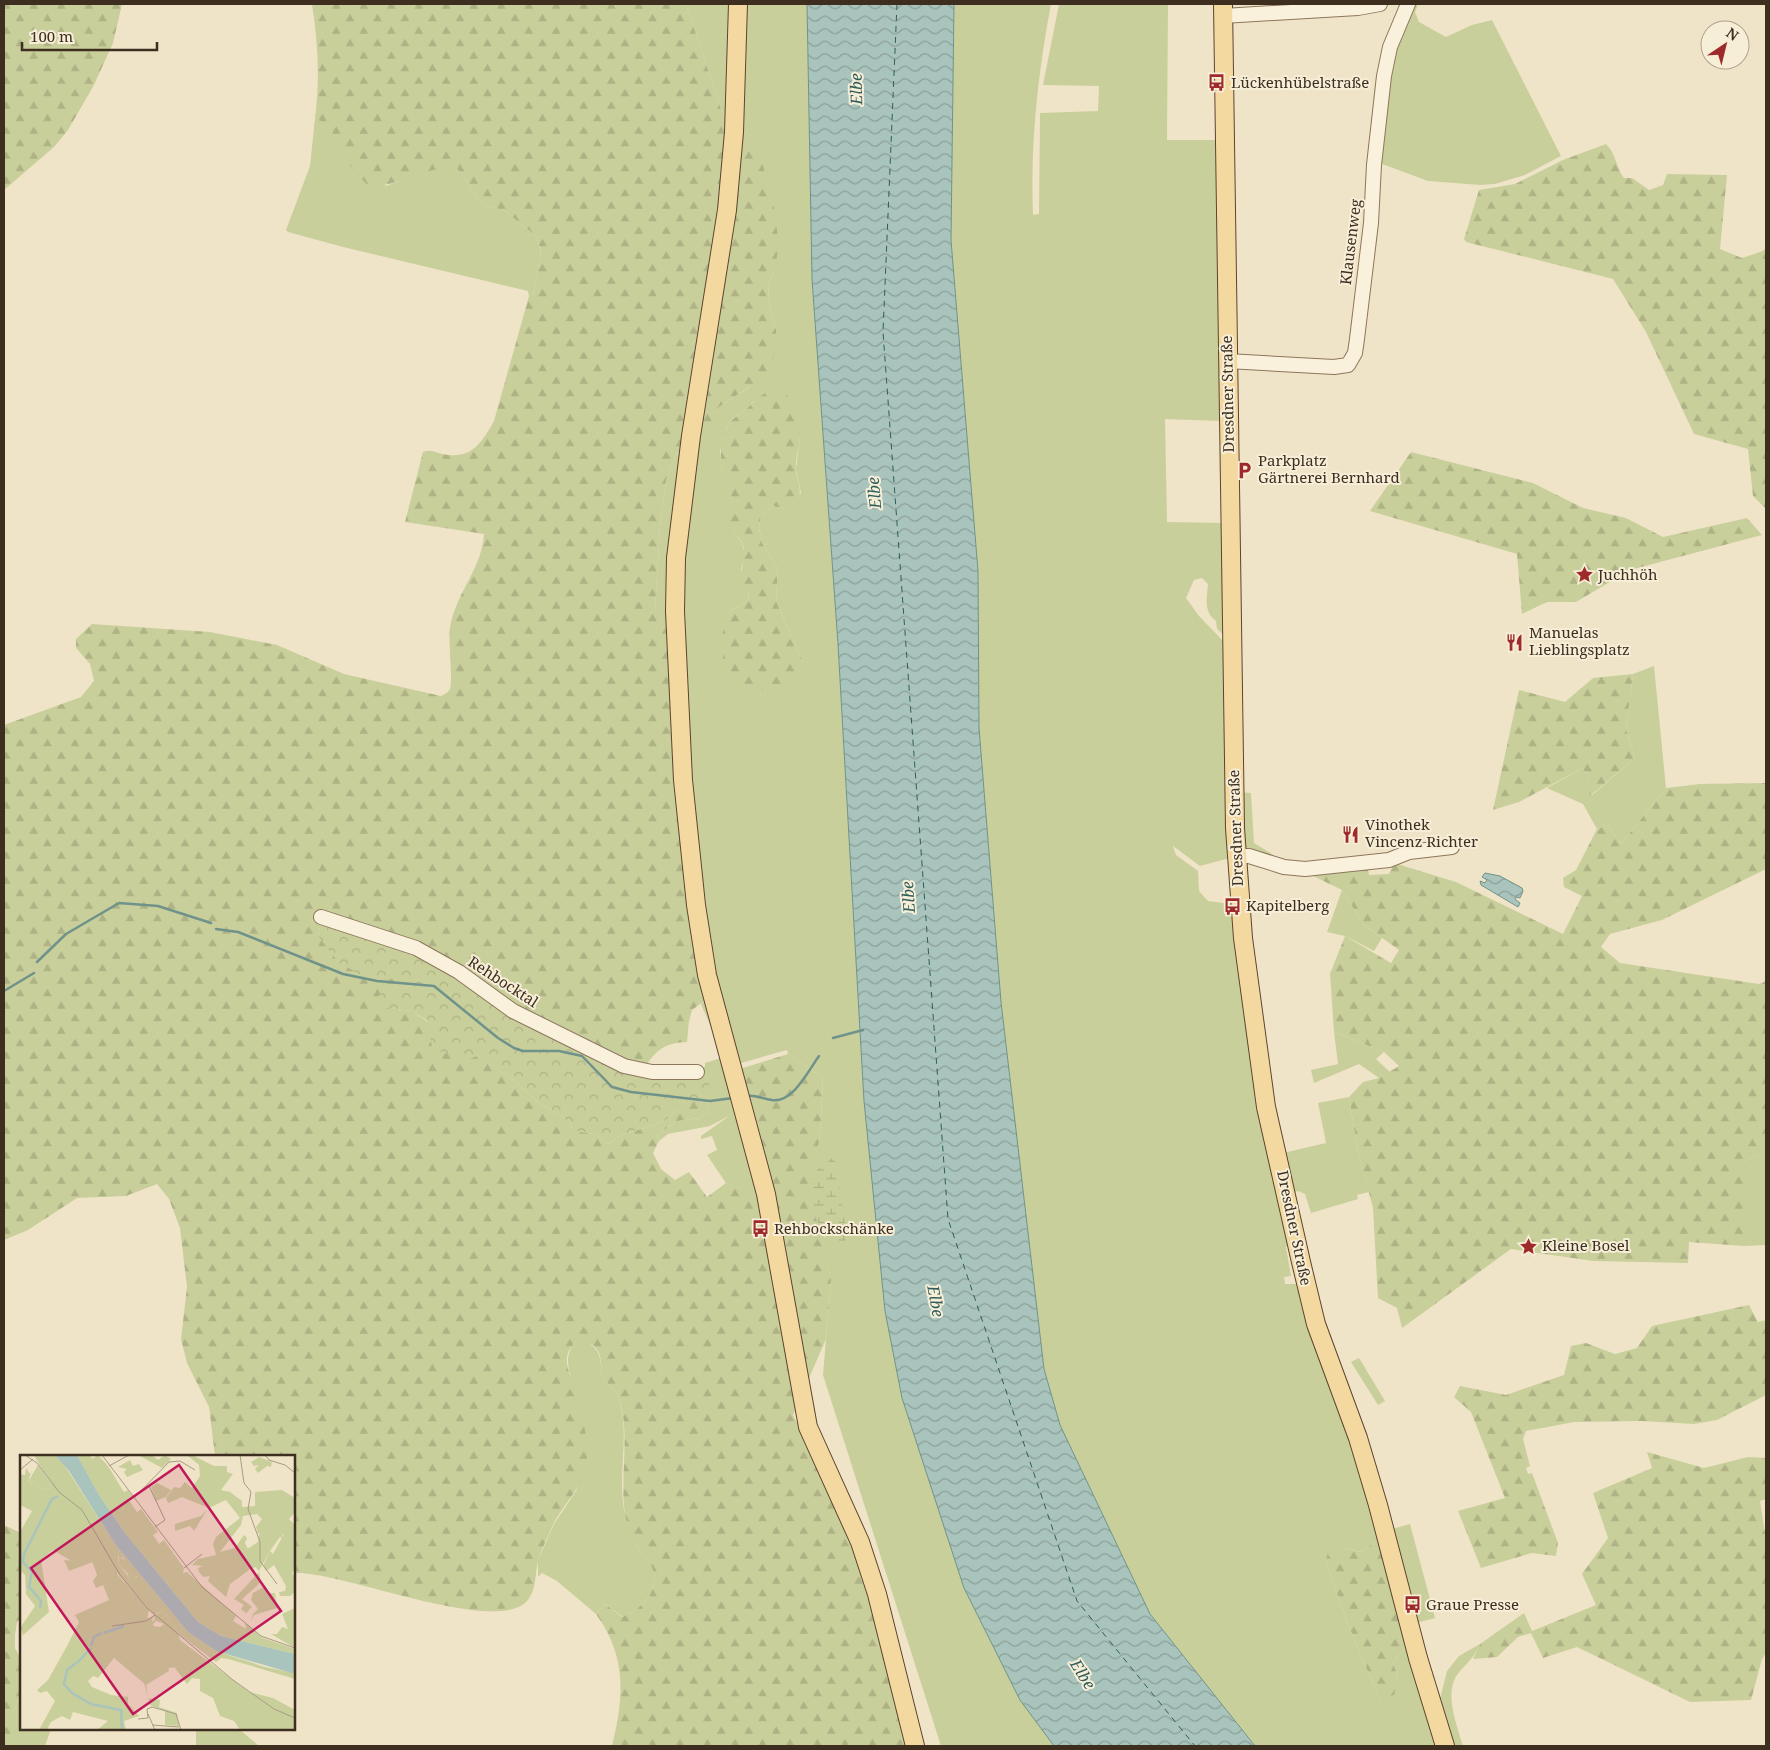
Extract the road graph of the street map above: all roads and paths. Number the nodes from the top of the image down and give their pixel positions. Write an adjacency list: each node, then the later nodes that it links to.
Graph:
1 (738, 4): 10 (main road)
2 (1380, 4): 4 (street)
3 (1408, 4): 5 (street, Klausenweg)
4 (1223, 10): 5 (main road, Dresdner Straße)
5 (1227, 361): 7 (main road, Dresdner Straße)
6 (1452, 847): 7 (street)
7 (1236, 856): 11 (main road, Dresdner Straße)
8 (321, 917): 9 (street, Rehbocktal)
9 (697, 1072)
10 (915, 1746)
11 (1444, 1746)

